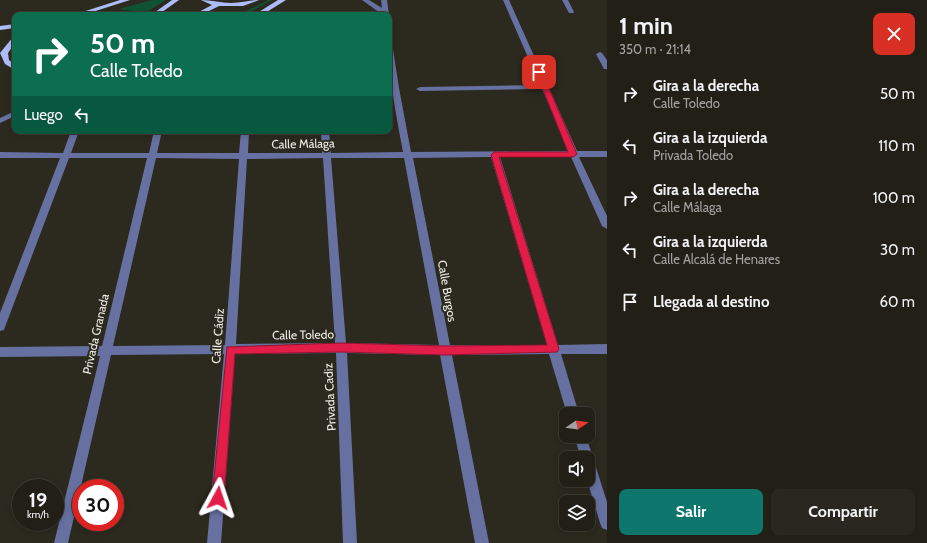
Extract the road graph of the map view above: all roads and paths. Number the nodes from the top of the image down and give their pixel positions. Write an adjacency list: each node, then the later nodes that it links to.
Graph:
1 (127, 0): 13 (main road)
2 (176, 0): 15 (main road)
3 (204, 0): 11 (main road)
4 (227, 0): 11 (main road)
5 (256, 0): 11 (main road)
6 (282, 0): 17 (main road)
7 (365, 0): 18 (street)
8 (384, 0): 19 (street)
9 (506, 0): 31 (street)
10 (565, 0): 20 (street)
11 (218, 5): 16 (main road)
12 (118, 11): 14 (path)
13 (86, 12)
14 (123, 12)
15 (158, 12)
16 (203, 12)
17 (262, 12)
18 (383, 12)
19 (386, 12)
20 (571, 12)
21 (12, 26): 22 (main road)
22 (0, 28)
23 (12, 42): 24 (main road)
24 (2, 54): 27 (main road)
25 (600, 54): 28 (street)
26 (392, 66): 45 (street, Calle Burgos)
27 (12, 67)
28 (607, 67)
29 (4, 68): 30 (main road)
30 (12, 69)
31 (546, 87): 32 (street); 39 (street)
32 (420, 89)
33 (12, 115): 34 (street)
34 (0, 121)
35 (74, 134): 42 (street)
36 (157, 134): 43 (street, Privada Granada)
37 (245, 134): 47 (street, Calle Cádiz)
38 (326, 134): 44 (street, Privada Cadiz)
39 (573, 154): 40 (street, Calle Málaga); 46 (street, Calle Málaga); 48 (street)
40 (607, 154)
41 (0, 155): 42 (street, Calle Málaga)
42 (66, 155): 43 (street, Calle Málaga); 49 (street)
43 (152, 155): 47 (street, Calle Málaga); 56 (street, Privada Granada)
44 (326, 155): 45 (street, Calle Málaga); 47 (street, Calle Málaga); 50 (street, Privada Cadiz)
45 (408, 155): 46 (street, Calle Málaga); 54 (street, Calle Burgos)
46 (494, 155): 51 (street)
47 (242, 156): 53 (street, Calle Cádiz)
48 (607, 226)
49 (0, 327)
50 (341, 348): 53 (street, Calle Toledo); 54 (street, Calle Toledo); 62 (street, Privada Cadiz)
51 (554, 349): 52 (street, Calle Toledo); 54 (street, Calle Toledo); 57 (street)
52 (607, 349)
53 (230, 350): 56 (street, Calle Toledo); 61 (street, Calle Cádiz)
54 (445, 350): 63 (street, Calle Burgos)
55 (0, 352): 56 (street, Calle Toledo)
56 (105, 352): 60 (street, Privada Granada)
57 (572, 407)
58 (595, 484): 59 (street)
59 (607, 523)
60 (60, 543)
61 (214, 543)
62 (350, 543)
63 (482, 543)

